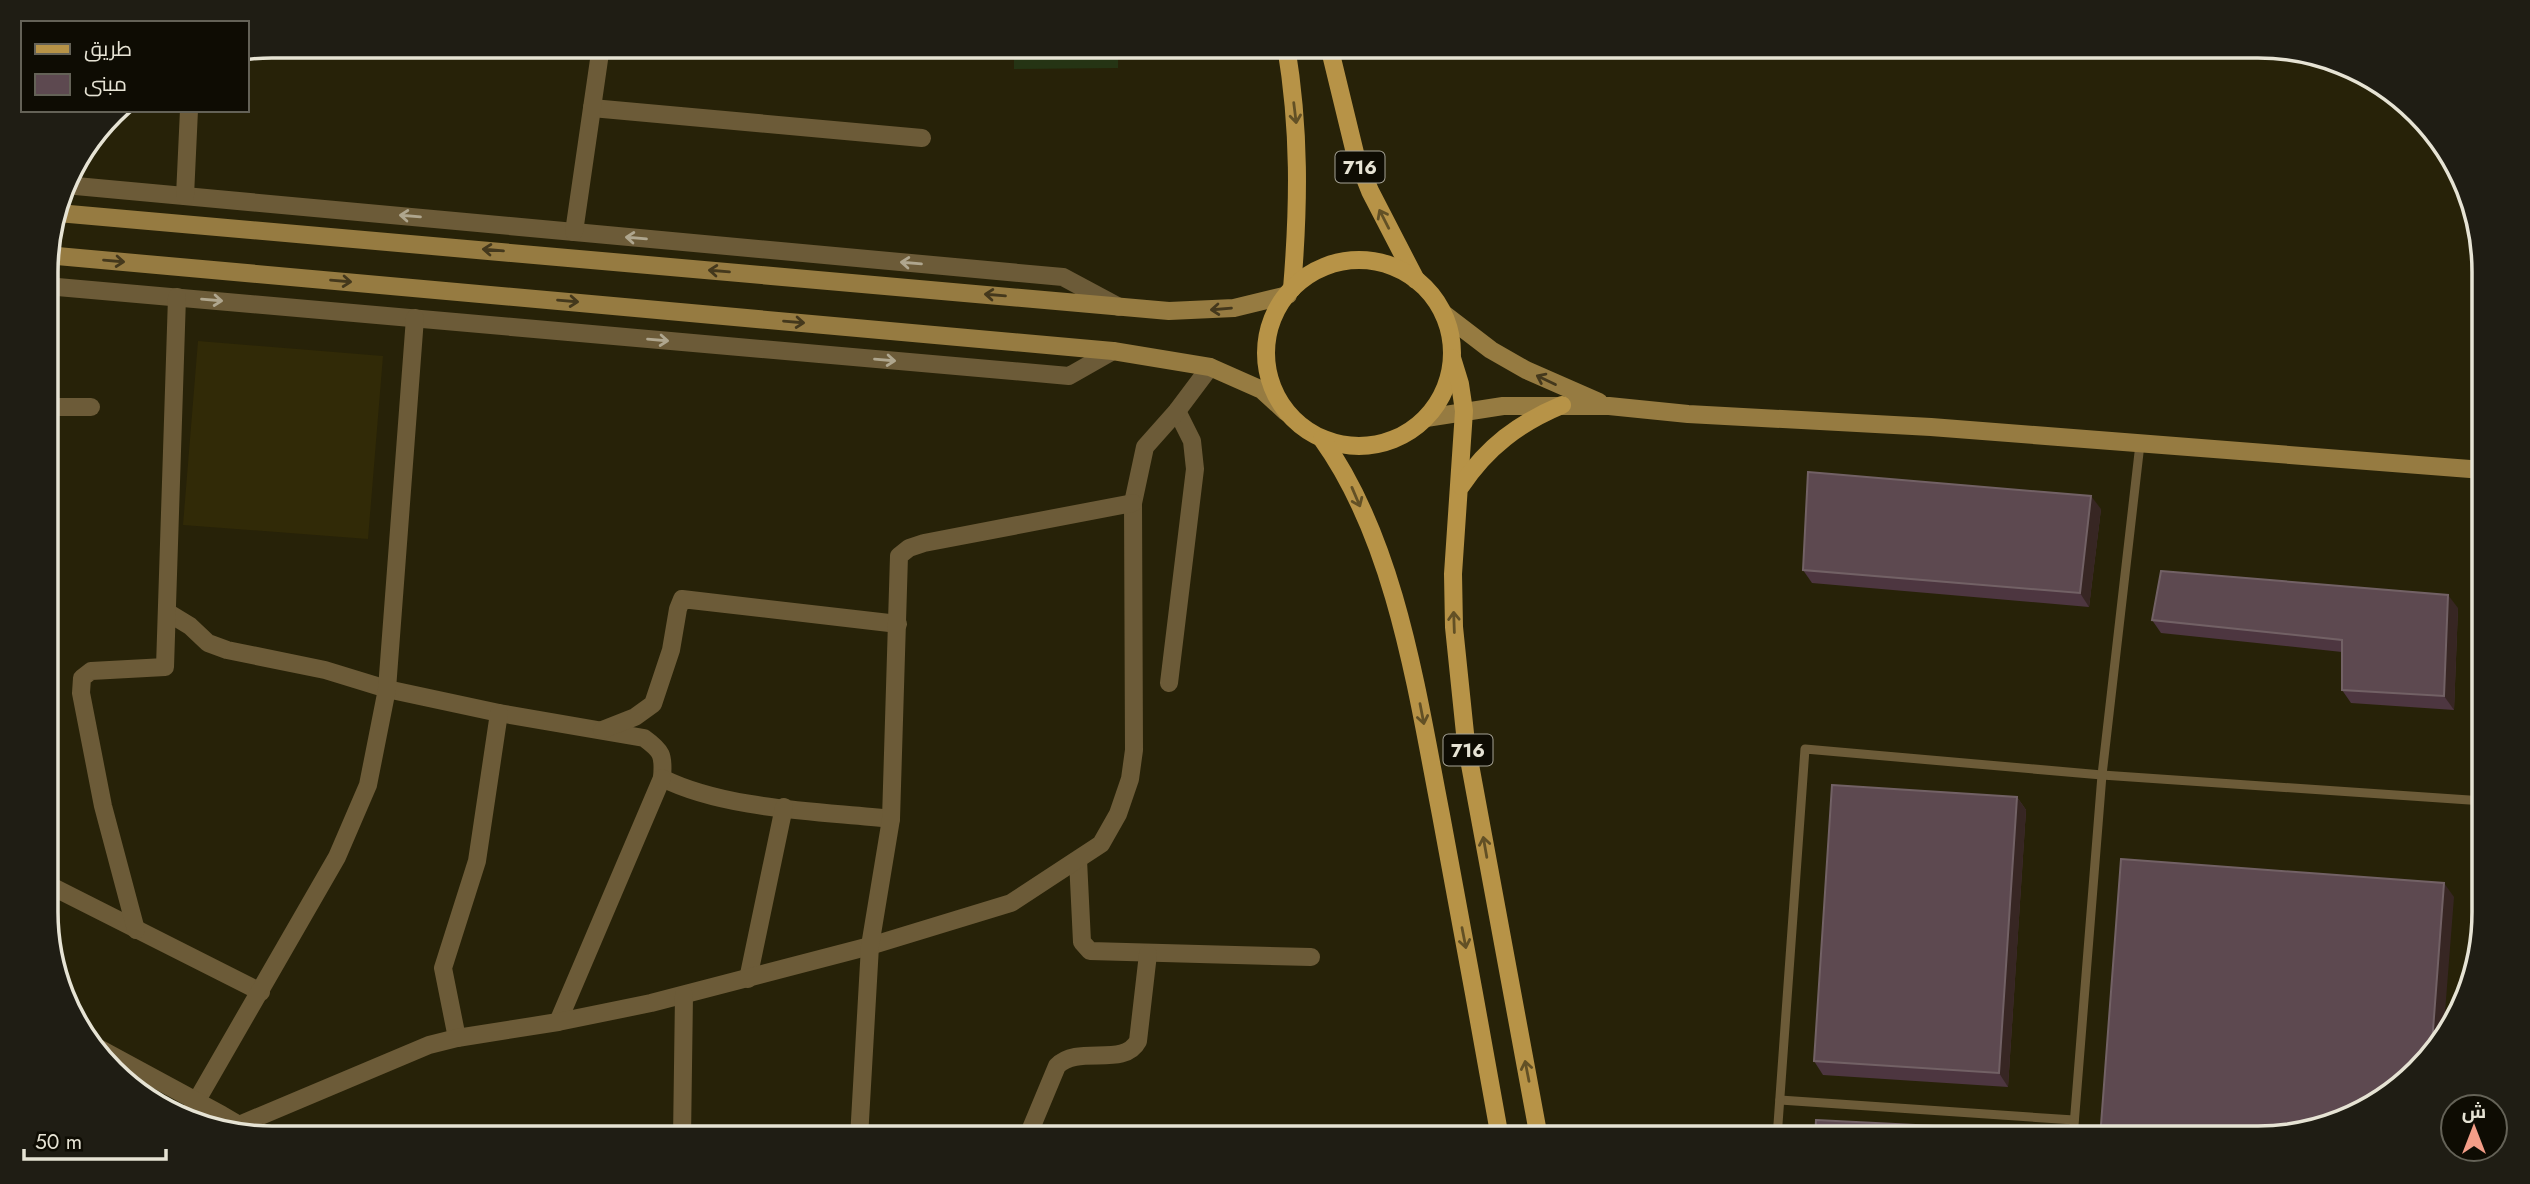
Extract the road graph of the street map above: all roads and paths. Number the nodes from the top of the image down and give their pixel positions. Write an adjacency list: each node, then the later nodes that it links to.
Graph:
1 (599, 58): 4 (street)
2 (1288, 58): 14 (main road, 716, one-way to 14)
3 (1332, 58): 12 (main road, 716, one-way to 3)
4 (592, 108): 6 (street); 10 (street)
5 (190, 112): 8 (street)
6 (922, 138)
7 (76, 186): 8 (street)
8 (185, 196): 10 (street, one-way to 8)
9 (66, 214): 16 (main road, one-way to 9)
10 (574, 232): 16 (street, one-way to 10)
11 (58, 256): 19 (main road, one-way to 19)
12 (1416, 280): 14 (main road, 716); 17 (main road, 716)
13 (58, 287): 15 (street)
14 (1290, 292): 16 (main road, one-way to 16); 28 (main road, 716)
15 (177, 297): 18 (street, one-way to 18); 35 (street)
16 (1119, 307)
17 (1444, 314): 20 (main road, 716); 23 (main road, one-way to 17)
18 (415, 318): 19 (street, one-way to 19); 38 (street)
19 (1113, 351): 21 (main road)
20 (1452, 358): 27 (main road, 716); 29 (main road, 716)
21 (1210, 367): 26 (street); 28 (main road)
22 (1562, 405): 23 (main road); 27 (main road); 33 (main road)
23 (1609, 406): 31 (main road)
24 (58, 407): 25 (street)
25 (91, 407)
26 (1177, 411): 34 (street); 37 (street)
27 (1464, 411): 29 (main road); 33 (main road, 716)
28 (1286, 412): 30 (main road, 716)
29 (1426, 418): 30 (main road, 716)
30 (1322, 439): 67 (main road, 716, one-way to 67)
31 (2140, 444): 32 (main road); 41 (lane)
32 (2472, 469)
33 (1459, 489): 68 (main road, 716, one-way to 33)
34 (1133, 503): 36 (street); 46 (street)
35 (167, 612): 38 (street); 48 (street)
36 (898, 624): 40 (street); 45 (street)
37 (1169, 683)
38 (387, 689): 39 (street); 53 (street)
39 (499, 713): 40 (street); 56 (street)
40 (601, 731): 42 (street)
41 (2102, 775): 43 (lane); 59 (lane); 61 (lane)
42 (662, 778): 44 (street); 55 (street)
43 (2472, 800)
44 (784, 807): 45 (street); 52 (street)
45 (891, 819): 49 (street)
46 (1077, 860): 49 (street); 50 (street)
47 (58, 890): 48 (street)
48 (136, 930): 53 (street)
49 (870, 946): 52 (street); 65 (street)
50 (1147, 954): 51 (street); 66 (street)
51 (1311, 957)
52 (748, 979): 54 (street)
53 (261, 992): 58 (street)
54 (684, 995): 55 (street); 64 (street)
55 (558, 1022): 56 (street)
56 (457, 1038): 63 (street)
57 (113, 1056): 58 (street)
58 (196, 1100): 60 (street); 62 (street)
59 (1780, 1100): 61 (lane); 69 (lane)
60 (191, 1110)
61 (2074, 1121): 70 (lane)
62 (232, 1122)
63 (251, 1125)
64 (682, 1126)
65 (860, 1126)
66 (1032, 1126)
67 (1498, 1126)
68 (1537, 1126)
69 (1778, 1126)
70 (2074, 1126)

